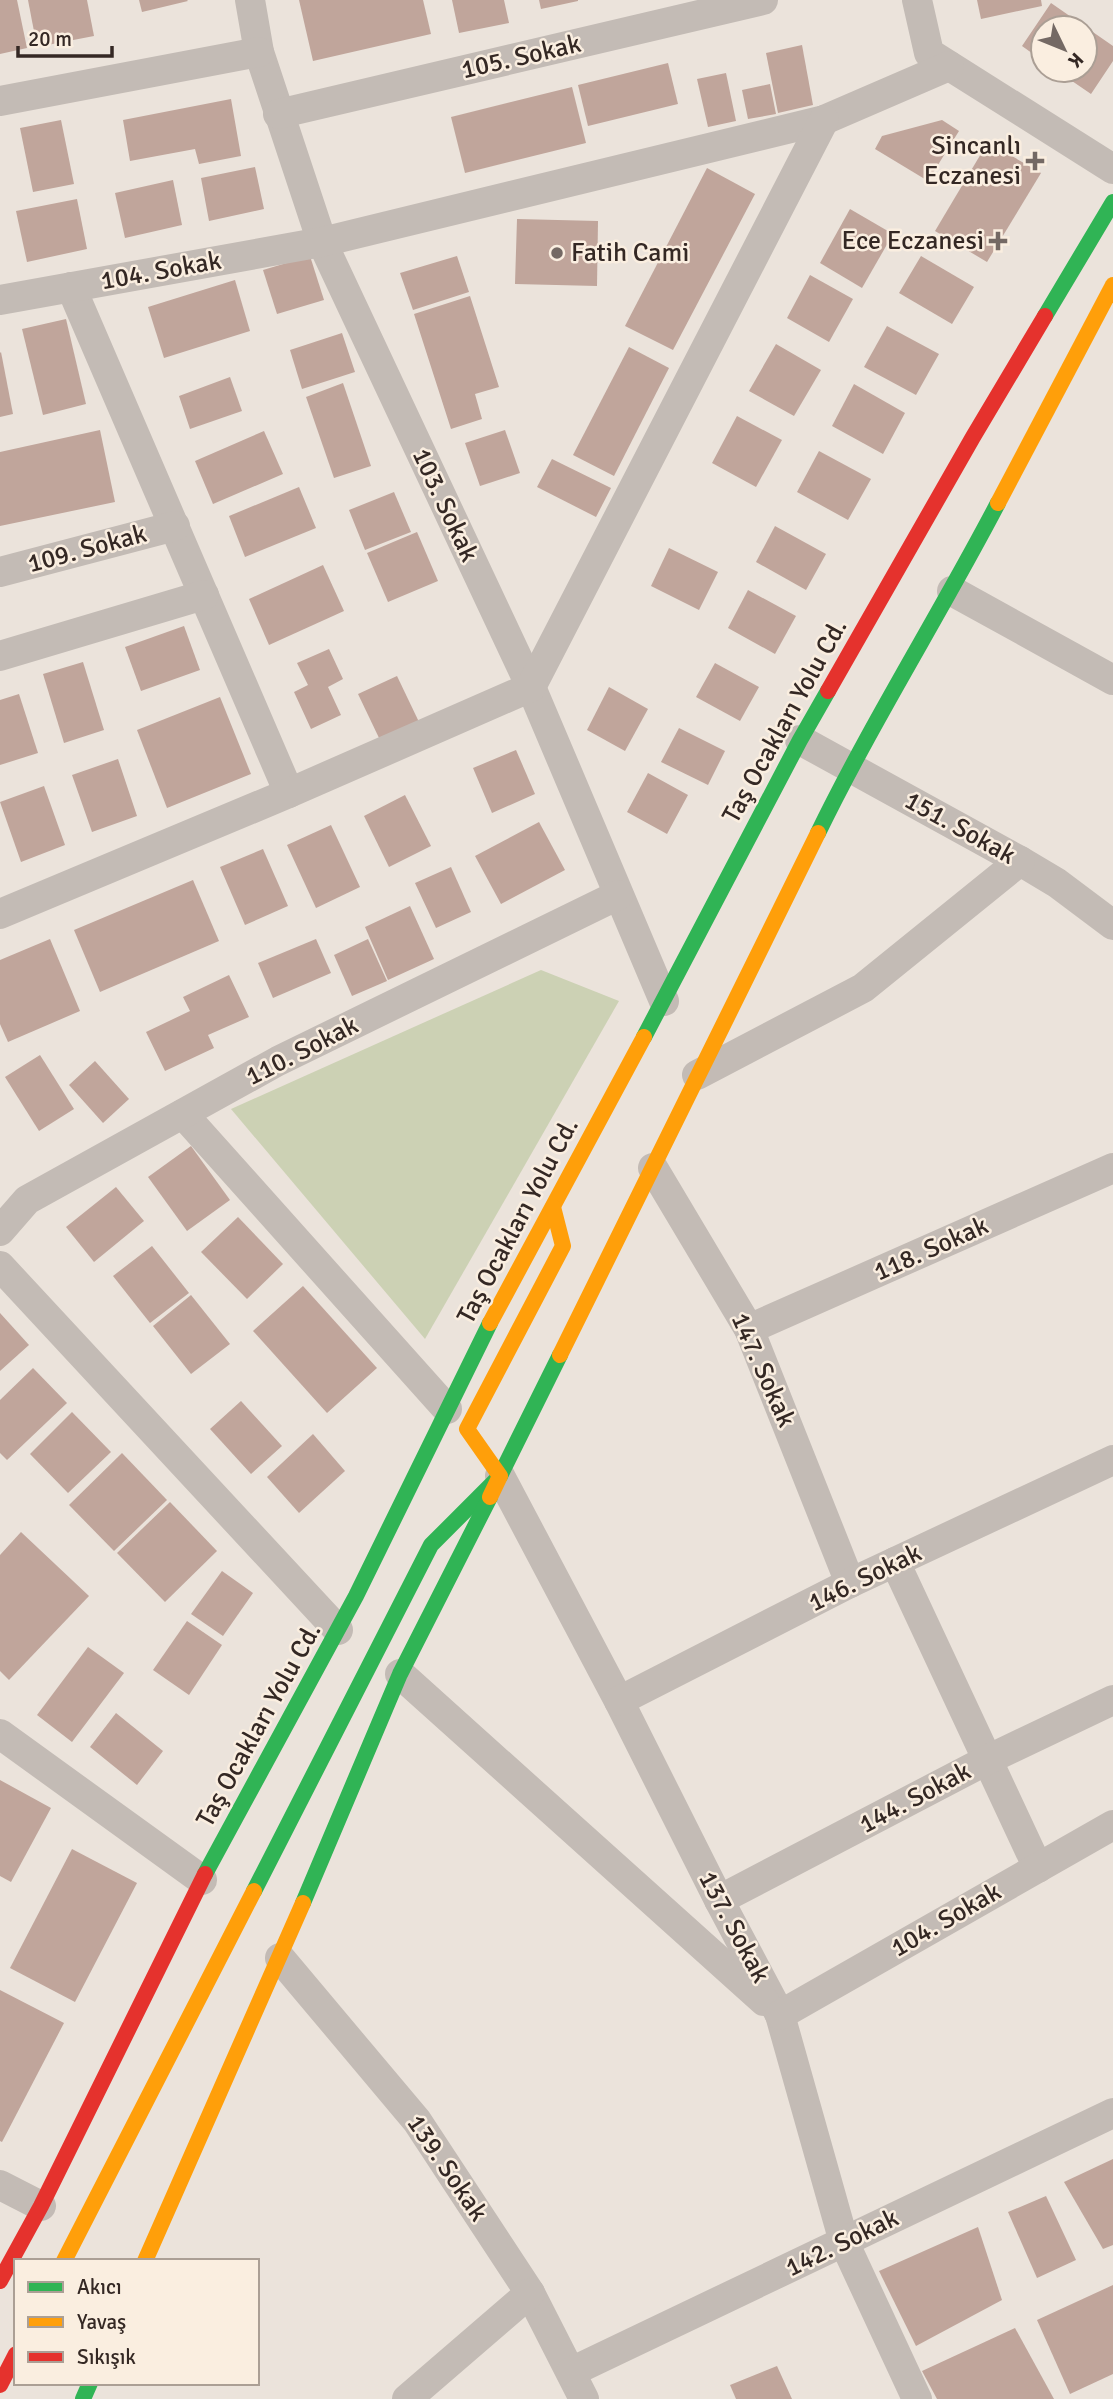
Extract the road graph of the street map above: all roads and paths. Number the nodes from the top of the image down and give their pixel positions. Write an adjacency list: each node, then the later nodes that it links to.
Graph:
1 (250, 0): 4 (street, 103. Sokak)
2 (763, 0): 7 (street, 105. Sokak)
3 (917, 0): 5 (street)
4 (259, 52): 6 (street); 7 (street, 103. Sokak)
5 (949, 66): 8 (street, 104. Sokak); 9 (street)
6 (0, 101)
7 (278, 114): 11 (street, 103. Sokak)
8 (824, 120): 11 (street, 104. Sokak); 21 (street)
9 (1113, 169)
10 (1113, 202): 22 (main road, Taş Ocakları Yolu Cd.)
11 (322, 242): 13 (street, 104. Sokak); 21 (street, 103. Sokak)
12 (1113, 285): 17 (main road)
13 (71, 287): 14 (street, 104. Sokak); 15 (street)
14 (0, 300)
15 (175, 527): 16 (street, 109. Sokak); 18 (street)
16 (0, 572)
17 (952, 591): 20 (street); 23 (main road)
18 (204, 595): 19 (street); 24 (street)
19 (0, 656)
20 (1113, 680)
21 (531, 687): 24 (street); 26 (street, 103. Sokak)
22 (800, 740): 23 (street, 151. Sokak); 29 (main road, Taş Ocakları Yolu Cd.)
23 (850, 767): 25 (street, 151. Sokak); 30 (main road)
24 (289, 793): 27 (street)
25 (1020, 861): 28 (street, 151. Sokak); 30 (street)
26 (618, 895): 29 (street, 103. Sokak); 31 (street, 110. Sokak)
27 (0, 914)
28 (1113, 925)
29 (664, 1001): 34 (main road, Taş Ocakları Yolu Cd.)
30 (697, 1075): 32 (main road)
31 (183, 1114): 35 (street, 110. Sokak); 38 (street)
32 (653, 1168): 37 (street, 147. Sokak); 40 (main road)
33 (1113, 1168): 37 (street, 118. Sokak)
34 (553, 1207): 38 (main road, Taş Ocakları Yolu Cd.); 40 (main road)
35 (0, 1231)
36 (0, 1266): 43 (street)
37 (749, 1329): 42 (street, 147. Sokak)
38 (447, 1409): 43 (main road, Taş Ocakları Yolu Cd.)
39 (1113, 1460): 41 (street, 146. Sokak)
40 (500, 1475): 44 (main road); 46 (street, 137. Sokak); 59 (main road)
41 (895, 1562): 42 (street, 146. Sokak); 48 (street)
42 (850, 1583): 46 (street, 146. Sokak)
43 (338, 1630): 51 (main road, Taş Ocakları Yolu Cd.)
44 (400, 1674): 53 (main road); 54 (street)
45 (1113, 1700): 48 (street, 144. Sokak)
46 (619, 1701): 52 (street, 137. Sokak)
47 (0, 1734): 51 (street)
48 (987, 1760): 50 (street); 52 (street, 144. Sokak)
49 (1113, 1825): 50 (street, 104. Sokak)
50 (1038, 1868): 54 (street, 104. Sokak)
51 (202, 1880): 57 (main road, Taş Ocakları Yolu Cd.)
52 (719, 1900): 54 (street, 137. Sokak)
53 (280, 1958): 60 (main road); 62 (street, 139. Sokak)
54 (780, 2015): 58 (street, 137. Sokak)
55 (1113, 2113): 58 (street, 142. Sokak)
56 (0, 2185): 57 (street)
57 (41, 2206): 61 (main road, Taş Ocakları Yolu Cd.)
58 (844, 2242): 64 (street, 142. Sokak); 68 (street, 137. Sokak)
59 (65, 2259)
60 (146, 2259)
61 (0, 2281)
62 (530, 2292): 64 (street, 139. Sokak); 66 (street)
63 (14, 2358): 65 (main road)
64 (571, 2372): 67 (street, 139. Sokak)
65 (0, 2385)
66 (407, 2399)
67 (584, 2399)
68 (917, 2399)

